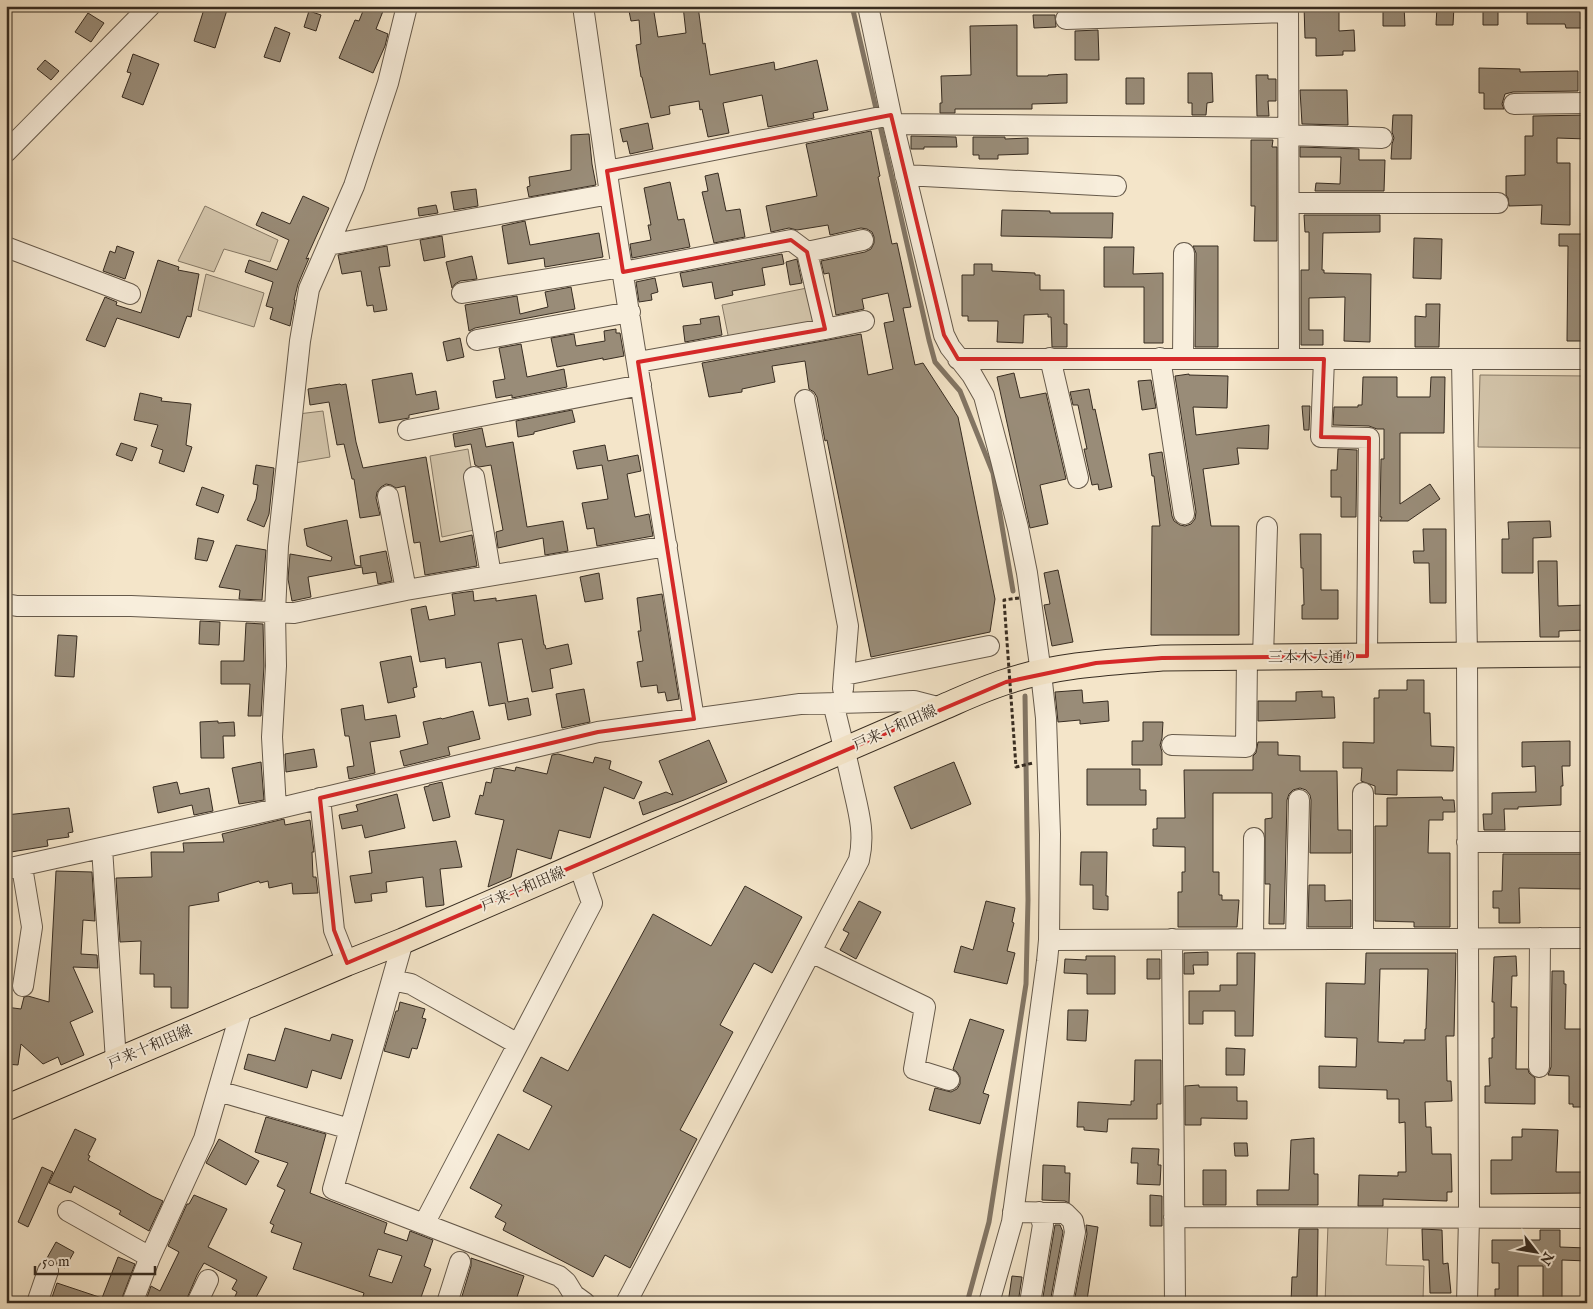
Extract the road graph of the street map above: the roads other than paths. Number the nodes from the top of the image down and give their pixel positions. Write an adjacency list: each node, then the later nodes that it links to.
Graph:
1 (150, 6): 12 (street)
2 (407, 6): 20 (street)
3 (583, 6): 13 (street)
4 (868, 6): 9 (street)
5 (1288, 9): 6 (street); 10 (street)
6 (1066, 19)
7 (1587, 103): 8 (street)
8 (1514, 104)
9 (885, 118): 10 (street); 13 (street); 14 (street)
10 (1288, 132): 11 (street); 17 (street)
11 (1382, 138)
12 (6, 152)
13 (608, 171): 16 (street)
14 (906, 175): 15 (street); 35 (street)
15 (1116, 186)
16 (610, 194): 20 (street); 24 (street)
17 (1289, 203): 18 (street); 34 (street)
18 (1498, 203)
19 (863, 240): 22 (street)
20 (328, 245): 52 (street)
21 (6, 247): 26 (street)
22 (807, 252): 24 (street); 29 (street)
23 (1184, 253): 33 (street)
24 (623, 270): 25 (street); 27 (street)
25 (462, 293)
26 (130, 294)
27 (630, 312): 30 (street); 39 (street)
28 (864, 321): 29 (street)
29 (825, 329): 39 (street)
30 (477, 340)
31 (1050, 358): 32 (street); 35 (street); 44 (street)
32 (1160, 358): 33 (street); 46 (street)
33 (1183, 358): 34 (street)
34 (1289, 358): 36 (street)
35 (958, 359): 58 (street)
36 (1324, 359): 38 (street); 55 (street)
37 (1587, 359): 38 (street)
38 (1462, 360): 56 (street)
39 (638, 362): 40 (street)
40 (641, 385): 42 (street); 48 (street)
41 (805, 400): 59 (street)
42 (408, 430)
43 (474, 477): 49 (street)
44 (1078, 478)
45 (388, 496): 50 (street)
46 (1184, 514)
47 (1268, 527): 57 (street)
48 (667, 546): 49 (street); 62 (street)
49 (491, 576): 50 (street)
50 (406, 590): 52 (street)
51 (6, 604): 52 (street)
52 (275, 613): 68 (street)
53 (989, 646): 59 (street)
54 (1587, 654): 56 (main road, 三本木大通り)
55 (1367, 656): 56 (main road, 三本木大通り); 57 (main road, 三本木大通り)
56 (1467, 656): 70 (street)
57 (1255, 657): 58 (main road, 三本木大通り); 63 (street)
58 (1041, 673): 61 (main road, 戸来十和田線); 81 (street)
59 (844, 675): 60 (street)
60 (837, 703): 61 (street); 62 (street); 64 (street)
61 (941, 708): 64 (main road, 戸来十和田線)
62 (694, 719): 66 (street)
63 (1172, 745)
64 (846, 750): 73 (main road, 戸来十和田線); 84 (street)
65 (1363, 792): 80 (street)
66 (320, 798): 68 (street); 85 (street)
67 (1299, 800): 79 (street)
68 (276, 809): 72 (street)
69 (1254, 838): 78 (street)
70 (1467, 842): 71 (street); 82 (street)
71 (1587, 842)
72 (102, 848): 74 (street); 90 (street)
73 (579, 865): 83 (main road, 戸来十和田線); 89 (street)
74 (14, 868): 87 (street)
75 (1540, 938): 76 (street); 82 (street); 91 (street)
76 (1587, 938)
77 (1172, 939): 78 (street); 81 (street); 99 (street)
78 (1253, 939): 79 (street)
79 (1296, 939): 80 (street)
80 (1363, 939): 82 (street)
81 (1049, 940): 97 (street)
82 (1468, 940): 100 (street)
83 (403, 941): 85 (main road, 戸来十和田線); 86 (street)
84 (811, 952): 92 (street); 112 (street)
85 (347, 962): 88 (main road, 戸来十和田線)
86 (392, 980): 89 (street); 95 (street)
87 (23, 986)
88 (242, 1008): 90 (main road, 戸来十和田線); 93 (street)
89 (518, 1044): 102 (street)
90 (116, 1061): 94 (main road, 戸来十和田線)
91 (1539, 1068)
92 (949, 1080)
93 (218, 1091): 95 (street); 103 (street)
94 (6, 1108)
95 (350, 1129): 102 (street)
96 (68, 1211): 103 (street)
97 (1013, 1212): 98 (street); 113 (street)
98 (1039, 1212): 114 (street); 115 (street)
99 (1174, 1216): 100 (street); 116 (street)
100 (1469, 1217): 101 (street); 117 (street)
101 (1587, 1218)
102 (424, 1224): 111 (street)
103 (150, 1256): 108 (street)
104 (460, 1262): 110 (street)
105 (48, 1271): 107 (street)
106 (208, 1280): 109 (street)
107 (37, 1303)
108 (132, 1303)
109 (197, 1303)
110 (447, 1303)
111 (585, 1303)
112 (626, 1303)
113 (989, 1303)
114 (1030, 1303)
115 (1062, 1303)
116 (1175, 1303)
117 (1467, 1303)

